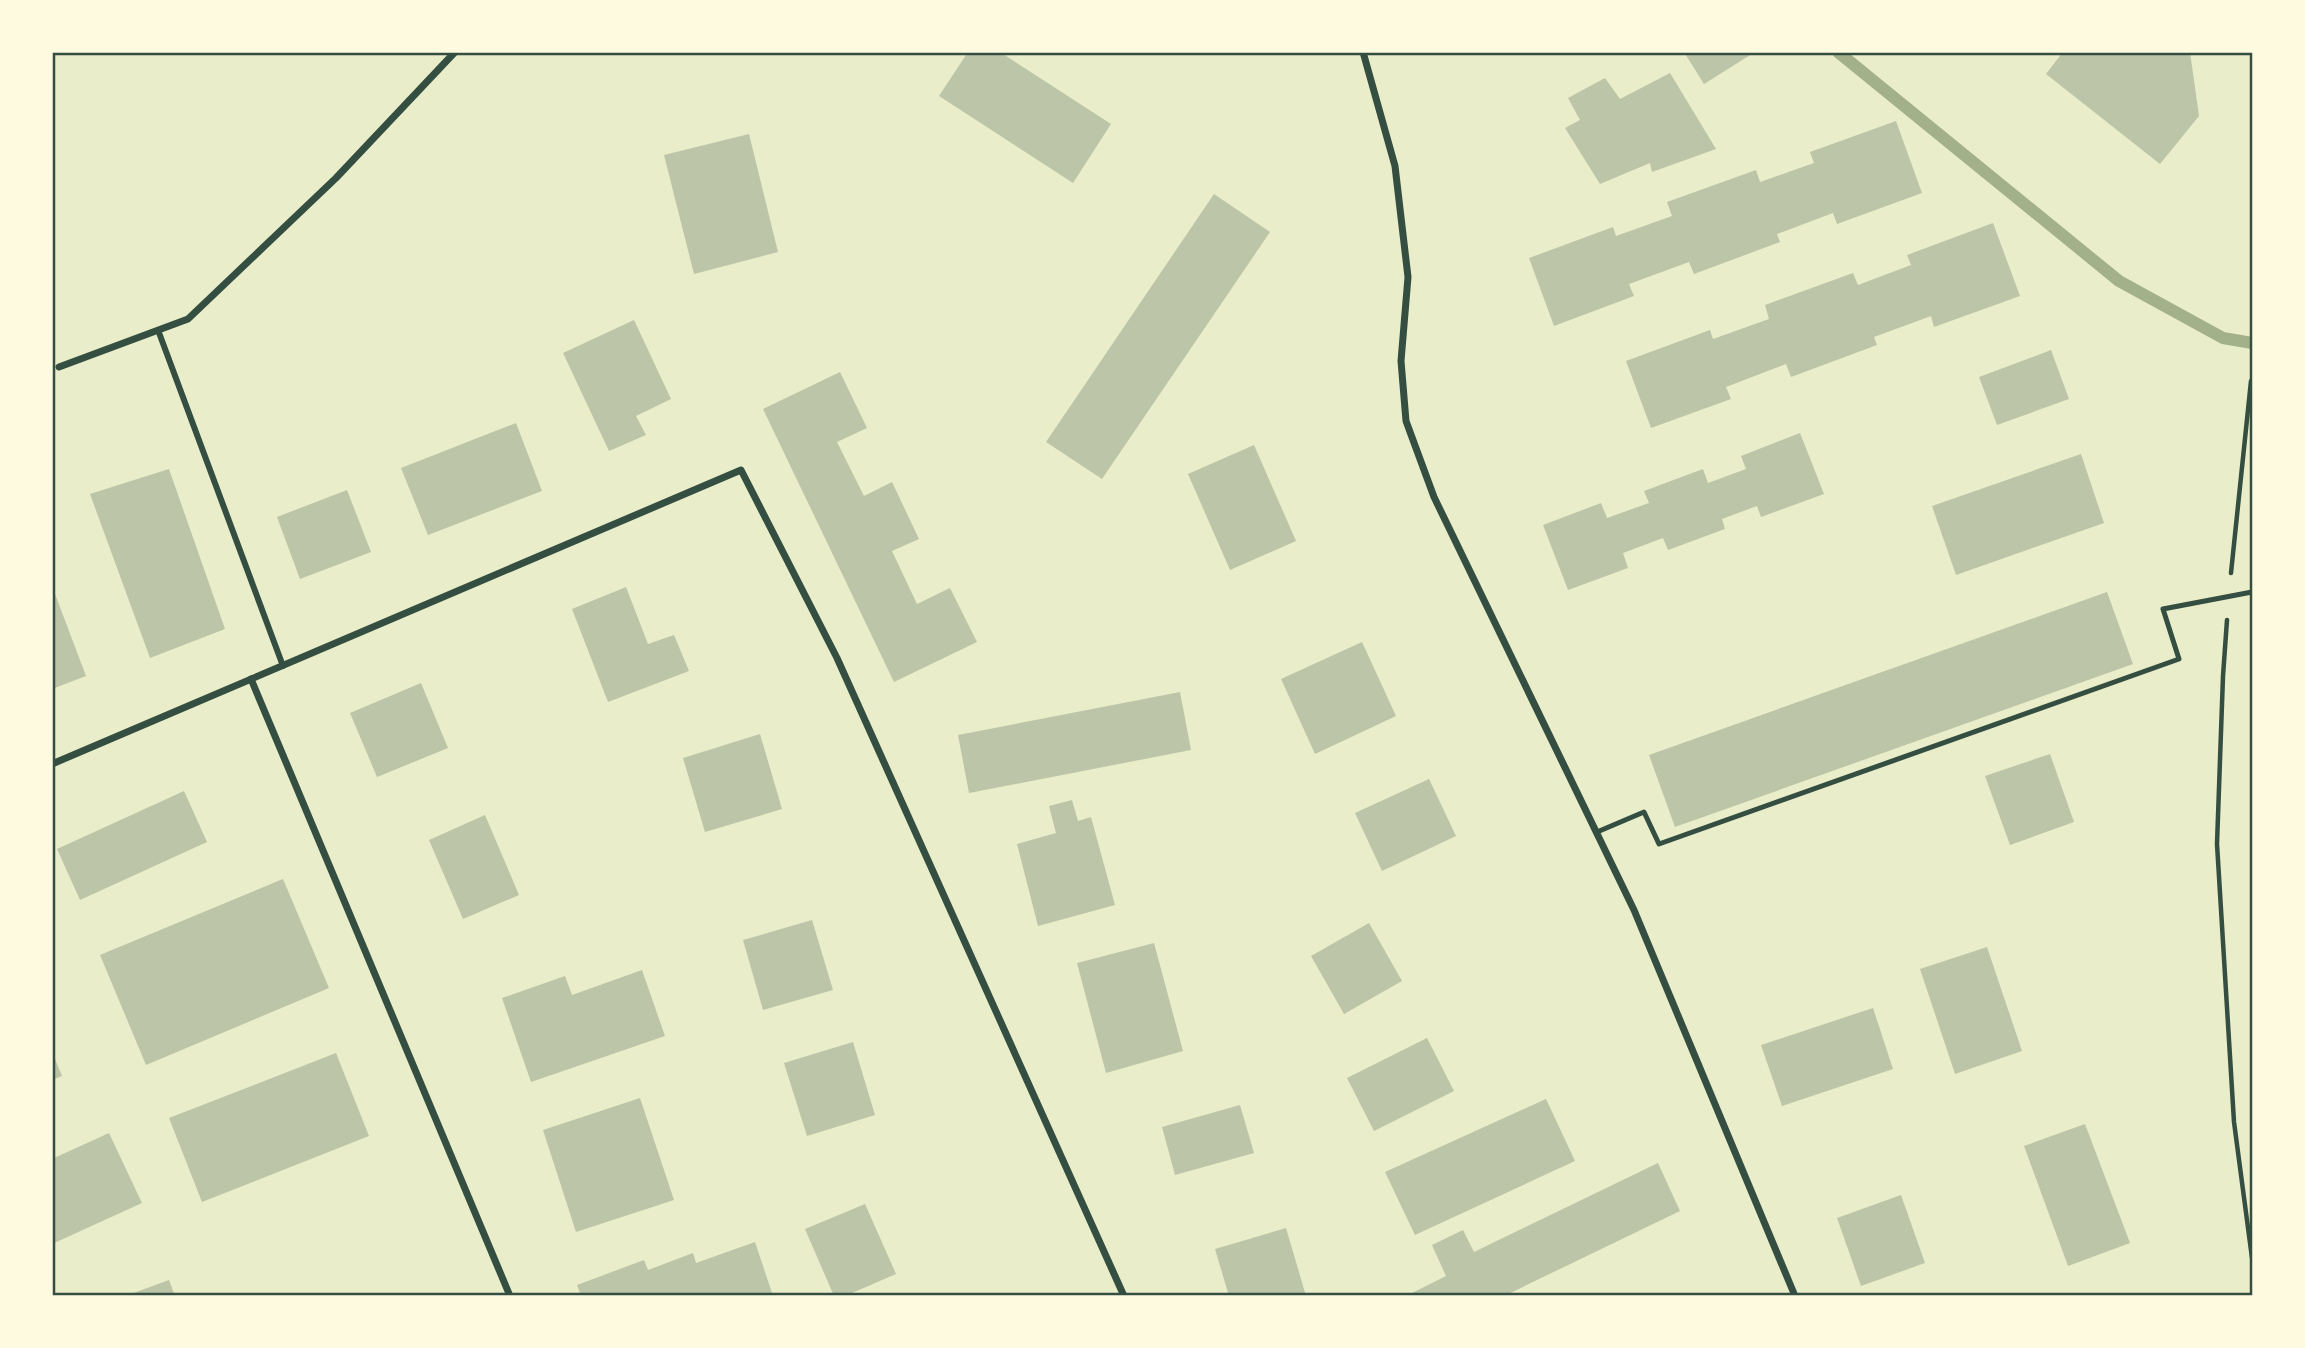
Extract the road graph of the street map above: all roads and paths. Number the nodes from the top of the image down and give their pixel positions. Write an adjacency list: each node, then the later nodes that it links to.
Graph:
1 (455, 52): 3 (street)
2 (1363, 52): 11 (street)
3 (158, 330): 4 (street); 8 (street)
4 (59, 367)
5 (2251, 382): 7 (path)
6 (2252, 592): 7 (lane)
7 (2229, 597): 11 (lane); 12 (path)
8 (283, 666): 9 (street); 14 (street)
9 (251, 679): 10 (street); 13 (street)
10 (52, 764)
11 (1597, 832): 15 (street)
12 (2252, 1258)
13 (510, 1296)
14 (1124, 1296)
15 (1795, 1296)

